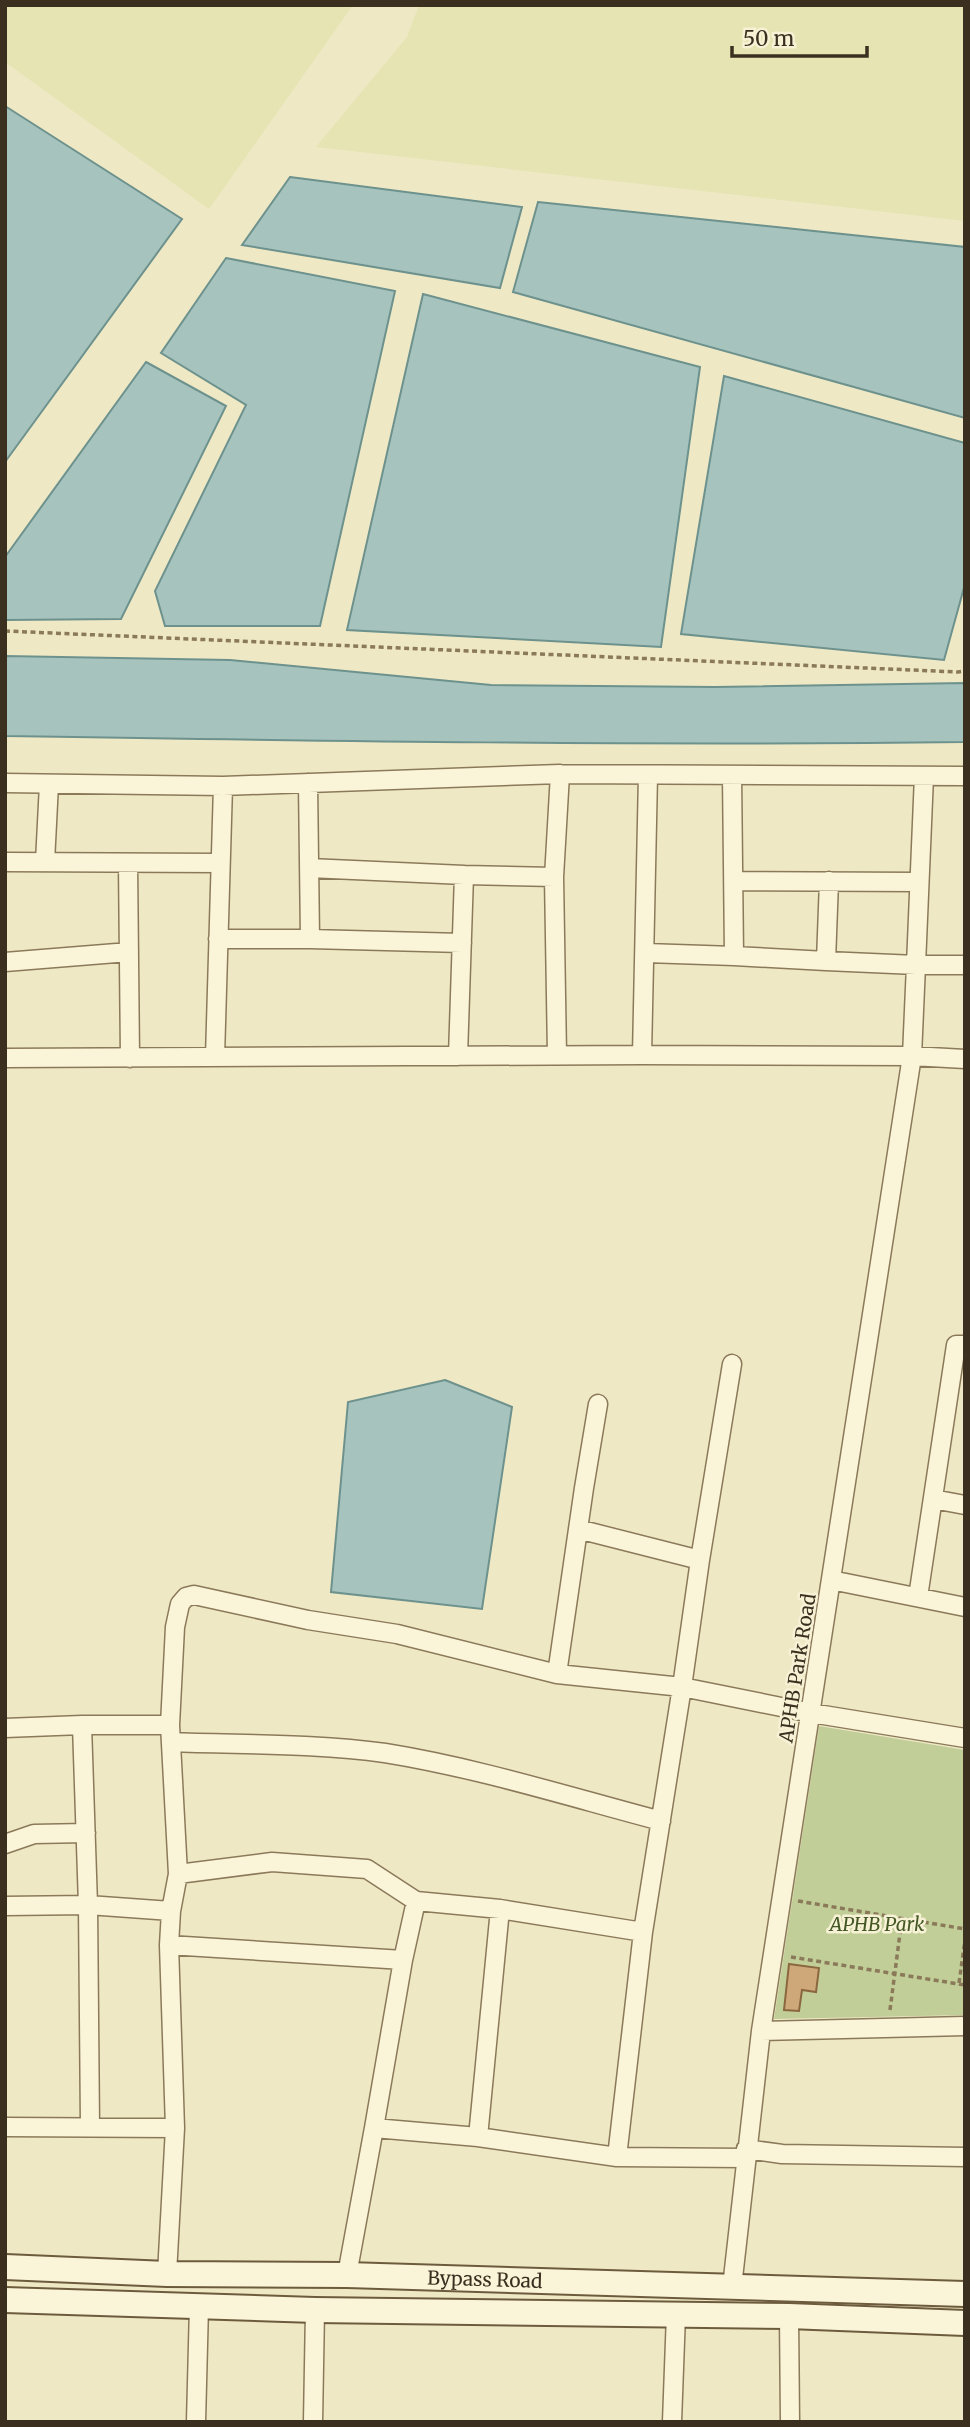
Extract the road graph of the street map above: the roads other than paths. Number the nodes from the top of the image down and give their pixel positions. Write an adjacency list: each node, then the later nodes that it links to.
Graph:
1 (560, 774): 2 (street); 7 (street); 16 (street)
2 (648, 775): 3 (street); 24 (street)
3 (733, 775): 4 (street); 17 (street)
4 (924, 776): 5 (street); 19 (street, APHB Park Road)
5 (965, 776)
6 (5, 783): 8 (street)
7 (308, 783): 9 (street); 14 (street)
8 (49, 784): 9 (street); 11 (street)
9 (223, 786): 13 (street)
10 (5, 862): 11 (street)
11 (45, 862): 12 (street)
12 (128, 863): 13 (street); 23 (street)
13 (220, 863): 20 (street)
14 (309, 869): 15 (street); 21 (street)
15 (464, 875): 16 (street); 22 (street)
16 (554, 877): 30 (street)
17 (734, 881): 18 (street); 25 (street)
18 (829, 881): 19 (street); 26 (street)
19 (919, 882): 28 (street, APHB Park Road)
20 (218, 939): 21 (street); 34 (street)
21 (310, 939): 22 (street)
22 (462, 943): 32 (street)
23 (130, 952): 27 (street); 36 (street)
24 (646, 953): 25 (street); 31 (street)
25 (734, 956): 26 (street)
26 (826, 961): 28 (street)
27 (5, 962)
28 (916, 965): 29 (street); 33 (street, APHB Park Road)
29 (965, 965)
30 (557, 1055): 31 (street); 32 (street)
31 (642, 1055): 33 (street)
32 (458, 1056): 34 (street)
33 (912, 1056): 37 (street); 45 (street, APHB Park Road)
34 (215, 1057): 36 (street)
35 (5, 1058): 36 (street)
36 (130, 1058)
37 (965, 1059)
38 (965, 1345): 41 (street)
39 (732, 1364): 44 (street)
40 (598, 1404): 43 (street)
41 (933, 1499): 42 (street); 46 (street)
42 (965, 1505)
43 (578, 1529): 44 (street); 48 (street)
44 (700, 1560): 49 (street)
45 (831, 1580): 46 (street); 50 (street, APHB Park Road)
46 (918, 1597): 47 (street)
47 (965, 1607)
48 (557, 1674): 49 (street); 53 (street)
49 (682, 1687): 50 (street); 55 (street)
50 (811, 1713): 54 (street); 68 (street, APHB Park Road)
51 (82, 1725): 52 (street); 53 (street); 56 (street)
52 (5, 1728)
53 (171, 1734): 55 (street); 58 (street)
54 (965, 1738)
55 (661, 1821): 64 (street)
56 (86, 1833): 57 (street); 60 (street)
57 (5, 1844)
58 (178, 1874): 59 (street); 63 (street)
59 (416, 1901): 62 (street); 66 (street)
60 (88, 1905): 61 (street); 63 (street); 70 (street)
61 (5, 1906)
62 (500, 1909): 64 (street); 73 (street)
63 (171, 1911): 65 (street)
64 (643, 1932): 75 (street)
65 (169, 1945): 66 (street); 71 (street)
66 (402, 1960): 72 (street)
67 (965, 2026): 68 (street)
68 (761, 2031): 74 (street, APHB Park Road)
69 (5, 2127): 70 (street)
70 (89, 2127): 71 (street)
71 (175, 2128): 78 (street)
72 (374, 2128): 73 (street); 79 (street)
73 (478, 2137): 75 (street)
74 (746, 2154): 75 (street); 76 (street); 80 (street, APHB Park Road)
75 (617, 2157)
76 (965, 2157)
77 (5, 2267): 78 (main road, Bypass Road)
78 (167, 2274): 79 (main road, Bypass Road)
79 (347, 2275): 80 (main road, Bypass Road)
80 (732, 2287): 81 (main road, Bypass Road)
81 (965, 2294)
82 (5, 2300): 83 (main road, Bypass Road)
83 (200, 2306): 84 (main road, Bypass Road); 88 (street)
84 (314, 2310): 85 (main road, Bypass Road); 89 (street)
85 (676, 2314): 86 (main road, Bypass Road); 90 (street)
86 (789, 2316): 87 (main road, Bypass Road); 91 (street)
87 (965, 2323)
88 (196, 2422)
89 (313, 2422)
90 (672, 2422)
91 (790, 2422)

